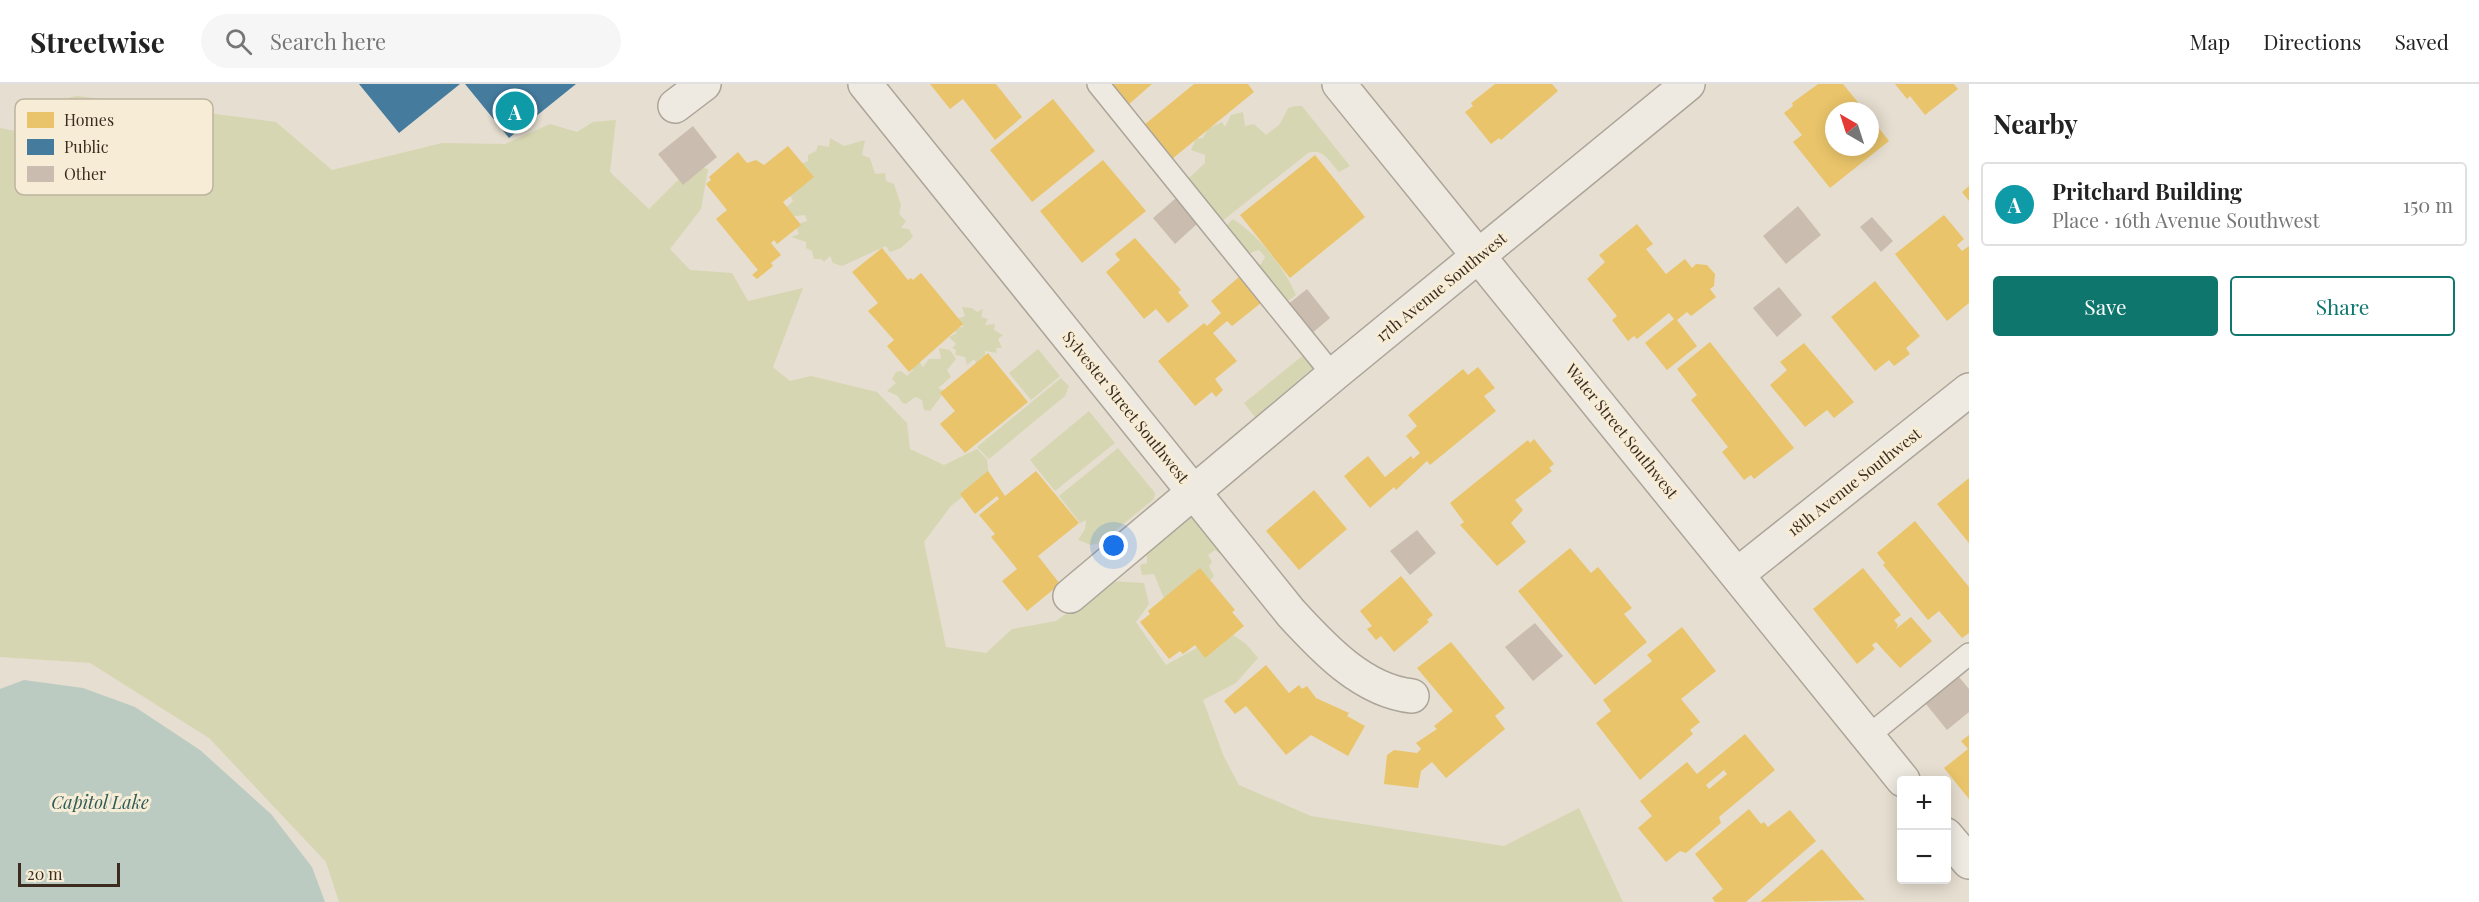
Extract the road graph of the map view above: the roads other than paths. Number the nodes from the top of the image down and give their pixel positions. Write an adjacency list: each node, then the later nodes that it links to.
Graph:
1 (704, 84): 6 (street)
2 (865, 84): 10 (street, Sylvester Street Southwest)
3 (1098, 84): 8 (lane)
4 (1339, 84): 7 (street, Water Street Southwest)
5 (1688, 84): 7 (street, 17th Avenue Southwest)
6 (675, 106)
7 (1478, 257): 8 (street, 17th Avenue Southwest); 11 (street, Water Street Southwest)
8 (1333, 375): 10 (street, 17th Avenue Southwest)
9 (1969, 390): 11 (street, 18th Avenue Southwest)
10 (1194, 491): 12 (street, 17th Avenue Southwest); 14 (street, Sylvester Street Southwest)
11 (1738, 574): 15 (street, Water Street Southwest)
12 (1070, 596)
13 (1969, 654): 15 (lane)
14 (1412, 696)
15 (1867, 737): 16 (street, Water Street Southwest)
16 (1899, 776)
17 (1951, 840): 18 (street)
18 (1969, 862)

